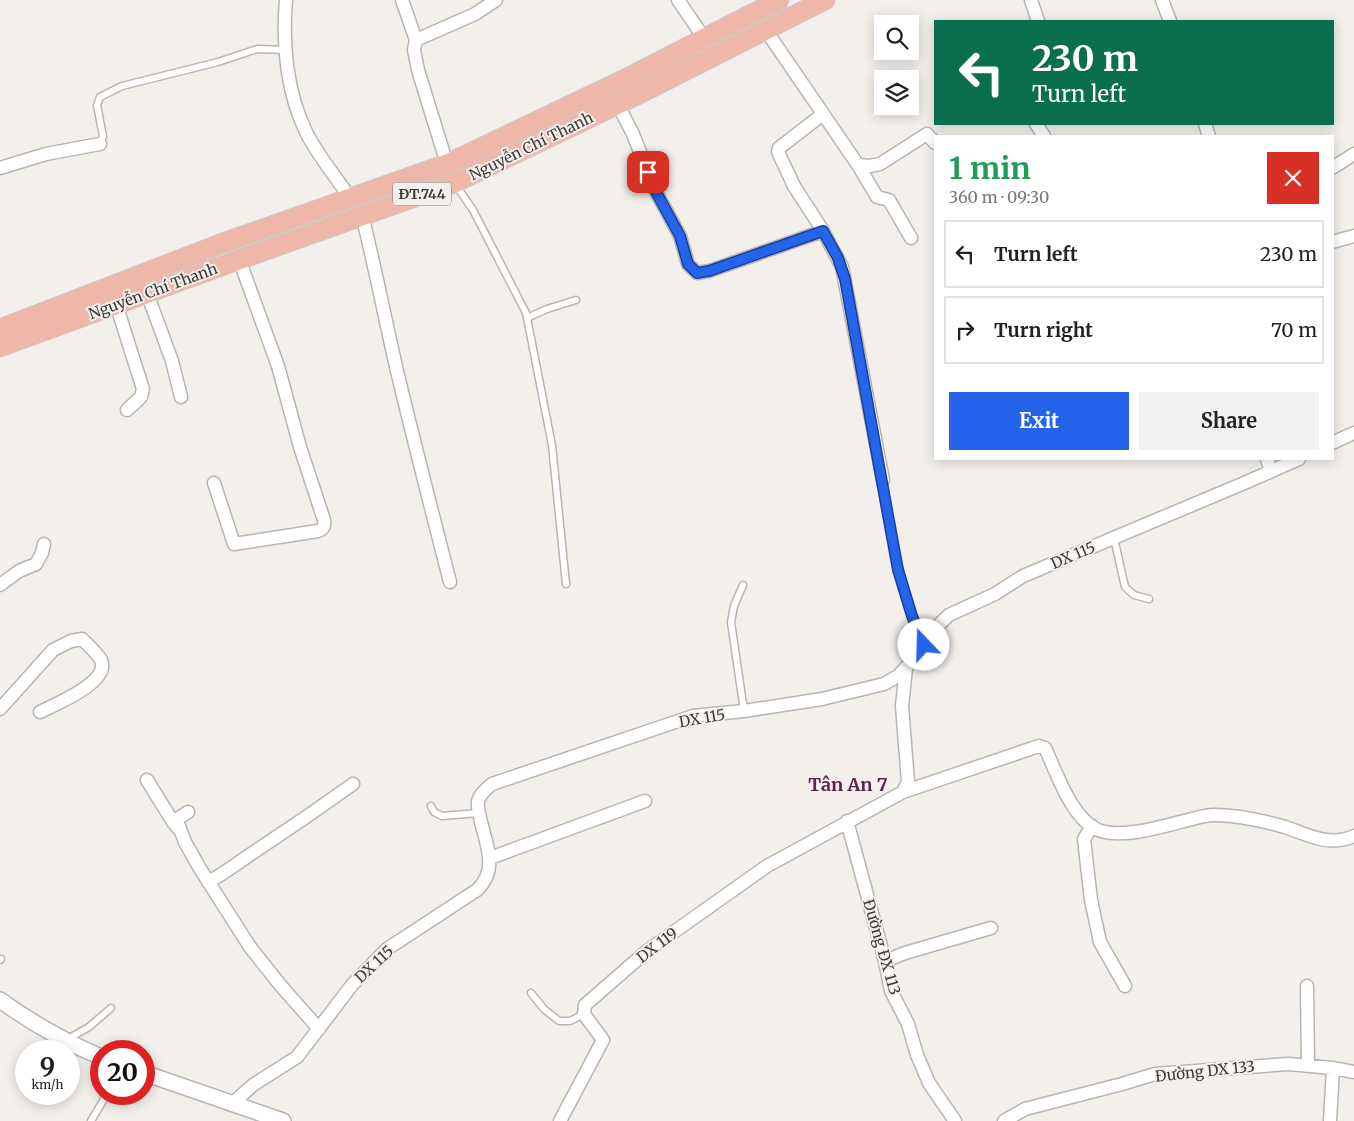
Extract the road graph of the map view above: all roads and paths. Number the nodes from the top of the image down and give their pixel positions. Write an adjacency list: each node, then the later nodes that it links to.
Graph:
1 (286, 0): 14 (street)
2 (402, 0): 13 (street)
3 (496, 0): 13 (street)
4 (678, 0): 12 (street)
5 (779, 0): 12 (main road, Nguyễn Chí Thanh / ĐT.744)
6 (825, 0): 11 (main road, Nguyễn Chí Thanh / ĐT.744)
7 (1030, 0): 9 (street)
8 (1162, 0): 10 (street)
9 (1038, 20)
10 (1170, 20)
11 (765, 30): 15 (main road, Nguyễn Chí Thanh / ĐT.744); 16 (street)
12 (704, 38): 20 (main road, Nguyễn Chí Thanh / ĐT.744)
13 (416, 40): 20 (street)
14 (286, 50): 18 (lane); 25 (street)
15 (618, 104): 24 (main road, Nguyễn Chí Thanh / ĐT.744); 27 (street)
16 (823, 114): 21 (street); 27 (street)
17 (934, 142): 21 (street)
18 (100, 144): 23 (street)
19 (1354, 154): 22 (street)
20 (447, 164): 24 (main road); 25 (main road, Nguyễn Chí Thanh / ĐT.744)
21 (858, 165): 29 (street)
22 (1334, 167)
23 (0, 168)
24 (454, 182): 26 (main road, Nguyễn Chí Thanh / ĐT.744); 35 (lane)
25 (350, 198): 36 (main road, Nguyễn Chí Thanh / ĐT.744)
26 (362, 216): 31 (main road, Nguyễn Chí Thanh / ĐT.744); 49 (street)
27 (823, 231): 45 (street)
28 (1354, 236): 30 (street)
29 (911, 238)
30 (1334, 241)
31 (240, 259): 32 (main road, Nguyễn Chí Thanh / ĐT.744); 46 (street)
32 (147, 293): 34 (main road, Nguyễn Chí Thanh / ĐT.744); 38 (street)
33 (576, 300): 35 (lane)
34 (116, 304): 37 (main road, Nguyễn Chí Thanh / ĐT.744); 39 (street)
35 (527, 318): 50 (lane)
36 (0, 329)
37 (0, 347)
38 (181, 397)
39 (127, 410)
40 (1354, 433): 41 (street)
41 (1334, 442)
42 (1267, 460): 44 (street)
43 (1297, 460): 44 (street, DX 115)
44 (1271, 471): 47 (street, DX 115)
45 (883, 480): 54 (lane)
46 (214, 483)
47 (1114, 538): 53 (lane); 54 (street, DX 115)
48 (44, 544): 51 (street)
49 (450, 582)
50 (566, 584)
51 (0, 585)
52 (743, 585): 57 (lane)
53 (1149, 599)
54 (924, 645): 55 (street, DX 115)
55 (906, 667): 57 (street, DX 115); 61 (street)
56 (0, 709): 58 (street)
57 (744, 711): 65 (street, DX 115)
58 (40, 712)
59 (147, 780): 68 (street)
60 (353, 784): 71 (street)
61 (903, 792): 66 (street, DX 119); 67 (street, DX 119)
62 (645, 801): 70 (street)
63 (431, 806): 65 (lane)
64 (188, 812): 68 (street)
65 (479, 813): 70 (street, DX 115)
66 (846, 821): 73 (street, Đường ĐX 113); 79 (street, DX 119)
67 (1092, 826): 69 (street); 74 (street)
68 (179, 829): 71 (street)
69 (1354, 836)
70 (490, 858): 80 (street, DX 115)
71 (208, 882): 80 (street)
72 (991, 928): 73 (street)
73 (885, 961): 92 (street, Đường ĐX 113)
74 (1124, 986)
75 (1307, 986): 83 (street)
76 (531, 993): 79 (lane)
77 (0, 1000): 81 (street)
78 (111, 1008): 82 (lane)
79 (584, 1014): 91 (street)
80 (319, 1029): 87 (street, DX 115)
81 (63, 1040)
82 (67, 1040)
83 (1308, 1066): 84 (street, Đường DX 133); 93 (street, Đường DX 133)
84 (1332, 1068): 85 (street, Đường DX 133); 94 (street)
85 (1354, 1072)
86 (155, 1077): 87 (street)
87 (233, 1103): 90 (street)
88 (100, 1105): 89 (lane)
89 (91, 1121)
90 (282, 1121)
91 (560, 1121)
92 (955, 1121)
93 (1004, 1121)
94 (1330, 1121)

